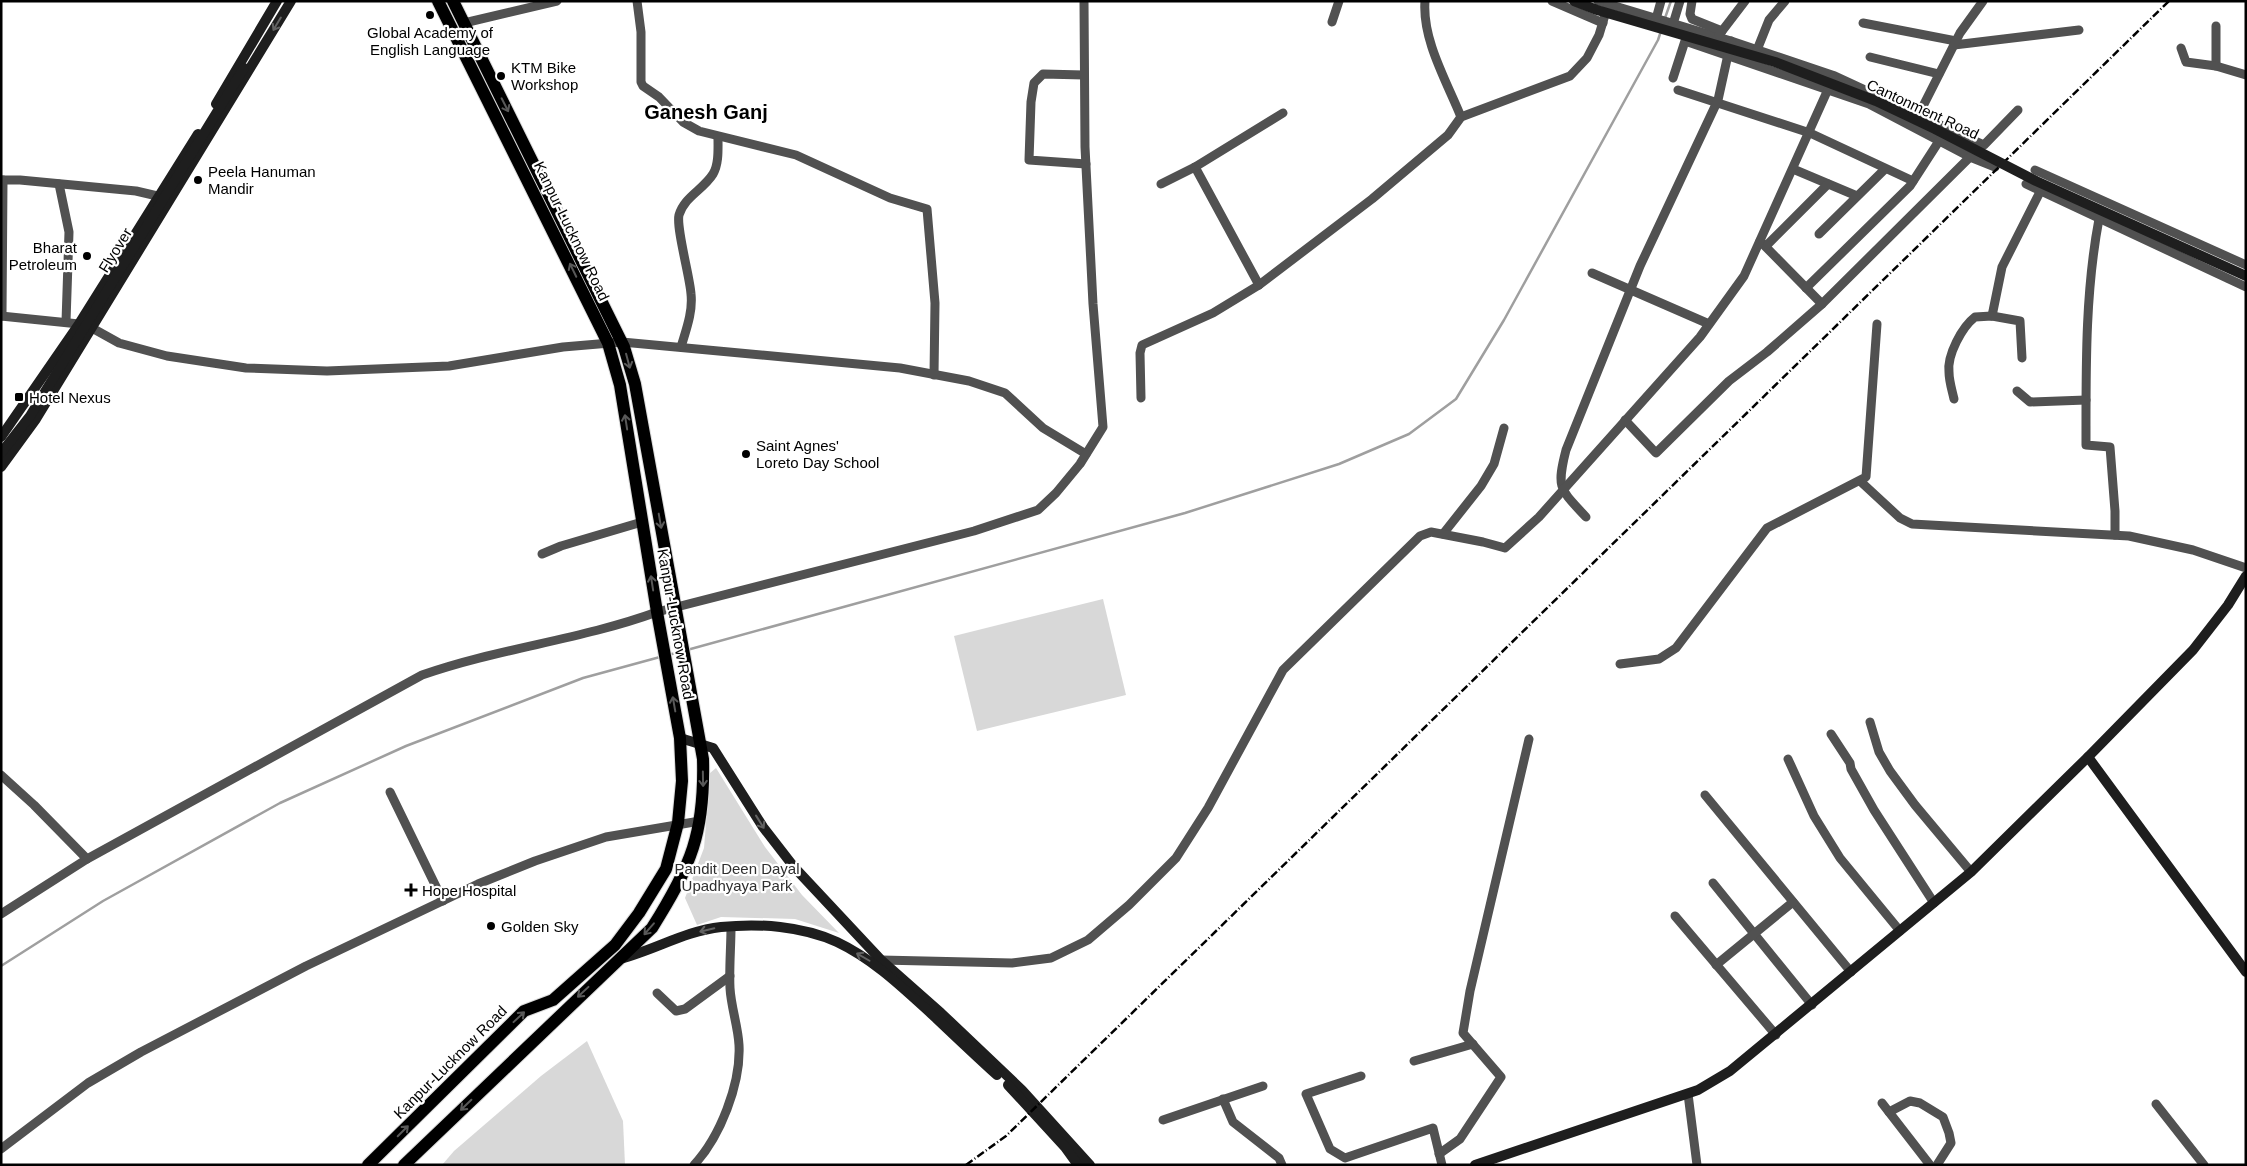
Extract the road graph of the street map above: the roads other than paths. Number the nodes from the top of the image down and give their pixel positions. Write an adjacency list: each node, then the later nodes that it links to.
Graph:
1 (277, 1): 29 (main road)
2 (291, 1): 32 (main road, one-way to 32)
3 (438, 1): 74 (main road, Kanpur-Lucknow Road)
4 (454, 1): 22 (main road, Kanpur-Lucknow Road)
5 (557, 1): 22 (street)
6 (637, 1): 54 (street)
7 (1084, 1): 41 (street)
8 (1339, 1): 21 (street)
9 (1425, 1): 50 (street)
10 (1552, 1): 23 (street)
11 (1574, 1): 79 (main road, Cantonment Road, bridge)
12 (1598, 1): 18 (street)
13 (1661, 1): 20 (street)
14 (1680, 1): 25 (street)
15 (1692, 1): 28 (street)
16 (1745, 1): 28 (street)
17 (1785, 1): 34 (street)
18 (1608, 3): 20 (street); 23 (street)
19 (1979, 3): 31 (street)
20 (1656, 19): 25 (street)
21 (1332, 22)
22 (464, 23): 74 (main road, Kanpur-Lucknow Road, one-way to 74)
23 (1603, 23): 50 (street)
24 (1863, 23): 31 (street)
25 (1673, 24): 28 (street)
26 (2216, 26): 38 (street)
27 (2079, 30): 31 (street)
28 (1720, 34): 30 (street)
29 (254, 40): 37 (main road, Flyover); 70 (main road)
30 (1731, 41): 34 (street); 35 (street)
31 (1955, 43): 39 (street)
32 (264, 47): 37 (main road, Flyover); 72 (main road)
33 (2180, 48): 38 (street)
34 (1757, 50): 42 (street)
35 (1728, 56): 43 (street); 44 (street); 46 (street)
36 (1870, 57): 39 (street)
37 (247, 64): 104 (main road, Flyover, bridge)
38 (2216, 66): 40 (street)
39 (1939, 74): 49 (street)
40 (2246, 75)
41 (1084, 76): 57 (street); 57 (street)
42 (1834, 76): 44 (street); 49 (street)
43 (1673, 78)
44 (1828, 88): 52 (street); 53 (street)
45 (1678, 90): 46 (street)
46 (1716, 103): 53 (street); 83 (street)
47 (2018, 110): 51 (street)
48 (1283, 113): 58 (street)
49 (1919, 114): 51 (street); 52 (street)
50 (1462, 117): 80 (street)
51 (1948, 126): 55 (street)
52 (1912, 127): 55 (street)
53 (1810, 133): 60 (street); 61 (street)
54 (718, 137): 94 (street); 96 (street)
55 (1939, 142): 56 (street); 64 (street)
56 (1970, 157): 59 (street); 84 (street)
57 (1086, 164): 105 (street)
58 (1195, 166): 66 (street); 80 (street)
59 (1995, 167)
60 (1793, 169): 67 (street); 76 (street)
61 (1885, 169): 64 (street); 71 (street)
62 (2035, 170): 77 (street)
63 (2, 180): 65 (street); 85 (street)
64 (1913, 181): 82 (street)
65 (59, 184): 70 (street); 87 (street)
66 (1161, 184)
67 (1828, 184): 71 (street); 76 (street)
68 (2026, 184): 69 (street)
69 (2041, 190): 73 (street); 86 (street)
70 (160, 195): 72 (street); 88 (main road)
71 (1856, 196): 75 (street)
72 (170, 200): 91 (main road)
73 (2099, 218): 81 (street); 100 (street)
74 (556, 222): 92 (main road, Kanpur-Lucknow Road); 93 (main road, Kanpur-Lucknow Road, one-way to 74)
75 (1820, 234)
76 (1763, 244): 82 (street); 89 (street)
77 (2246, 265)
78 (1592, 273): 83 (street)
79 (2246, 276)
80 (1259, 285): 98 (street)
81 (2246, 287)
82 (1806, 288): 84 (street)
83 (1630, 290): 89 (street); 108 (street)
84 (1822, 304): 101 (street)
85 (2, 316): 87 (street)
86 (1992, 316): 95 (street); 99 (street)
87 (66, 322): 88 (street)
88 (79, 324): 91 (street); 103 (main road)
89 (1709, 324): 101 (street)
90 (1877, 324): 107 (street)
91 (92, 328): 93 (street); 106 (main road)
92 (622, 342): 93 (street); 94 (street); 116 (main road, Kanpur-Lucknow Road, one-way to 116)
93 (608, 343): 110 (main road, Kanpur-Lucknow Road, one-way to 93)
94 (681, 347): 96 (street)
95 (2022, 358)
96 (934, 374): 105 (street)
97 (2017, 391): 100 (street)
98 (1141, 398)
99 (1954, 399)
100 (2086, 400): 112 (street)
101 (1625, 420): 108 (street)
102 (1504, 428): 111 (street)
103 (1, 437)
104 (1, 454)
105 (1086, 454): 116 (street)
106 (1, 467)
107 (1860, 482): 112 (street); 118 (street)
108 (1562, 491): 109 (street); 111 (street)
109 (1586, 517)
110 (642, 522): 113 (street); 117 (main road, Kanpur-Lucknow Road, one-way to 110)
111 (1443, 534): 143 (street)
112 (2114, 535): 114 (street)
113 (542, 554)
114 (2246, 568)
115 (2246, 576): 124 (main road)
116 (675, 609): 117 (street); 123 (main road, Kanpur-Lucknow Road)
117 (657, 612): 121 (main road, Kanpur-Lucknow Road, one-way to 117); 131 (street)
118 (1620, 664)
119 (1870, 722): 132 (street)
120 (1832, 734): 136 (street)
121 (680, 738): 123 (main road); 130 (main road, Kanpur-Lucknow Road)
122 (1529, 739): 153 (street)
123 (700, 743): 129 (main road, Kanpur-Lucknow Road, one-way to 129); 143 (main road, one-way to 143)
124 (2088, 757): 132 (main road); 146 (main road)
125 (1788, 759): 140 (street)
126 (1, 775): 131 (street)
127 (390, 792): 134 (street)
128 (1705, 795): 135 (street)
129 (700, 821): 130 (street); 142 (main road, Kanpur-Lucknow Road, one-way to 142)
130 (678, 823): 134 (street); 149 (main road, Kanpur-Lucknow Road)
131 (87, 859): 137 (street)
132 (1971, 872): 136 (main road)
133 (1713, 883): 141 (street)
134 (443, 901): 163 (street)
135 (1793, 902): 141 (street); 145 (street)
136 (1934, 903): 140 (main road)
137 (1, 914)
138 (1675, 916): 144 (street)
139 (731, 927): 142 (main road, one-way to 142); 147 (street); 168 (main road, one-way to 139)
140 (1900, 931): 145 (main road)
141 (1754, 934): 144 (street); 150 (street)
142 (619, 960): 151 (main road, Kanpur-Lucknow Road, one-way to 151)
143 (882, 960): 169 (main road)
144 (1716, 965): 152 (street)
145 (1851, 972): 150 (main road)
146 (2246, 972)
147 (730, 976): 148 (street); 167 (street)
148 (657, 993)
149 (541, 1005): 151 (main road); 165 (main road, Kanpur-Lucknow Road, one-way to 149)
150 (1812, 1005): 152 (main road)
151 (554, 1020): 166 (main road, Kanpur-Lucknow Road, one-way to 166)
152 (1776, 1034): 157 (main road)
153 (1473, 1044): 154 (street); 164 (street)
154 (1414, 1061)
155 (1361, 1076): 164 (street)
156 (1263, 1086): 158 (street)
157 (1688, 1094): 172 (main road); 173 (street)
158 (1223, 1099): 162 (street); 170 (street)
159 (1882, 1103): 161 (street)
160 (2156, 1104): 176 (street)
161 (1889, 1112): 174 (street); 175 (street)
162 (1162, 1120)
163 (1, 1149)
164 (1439, 1154): 171 (street)
165 (368, 1165)
166 (404, 1165)
167 (694, 1165)
168 (1078, 1165)
169 (1090, 1165)
170 (1282, 1165)
171 (1442, 1165)
172 (1475, 1165)
173 (1698, 1165)
174 (1930, 1165)
175 (1937, 1165)
176 (2204, 1165)

